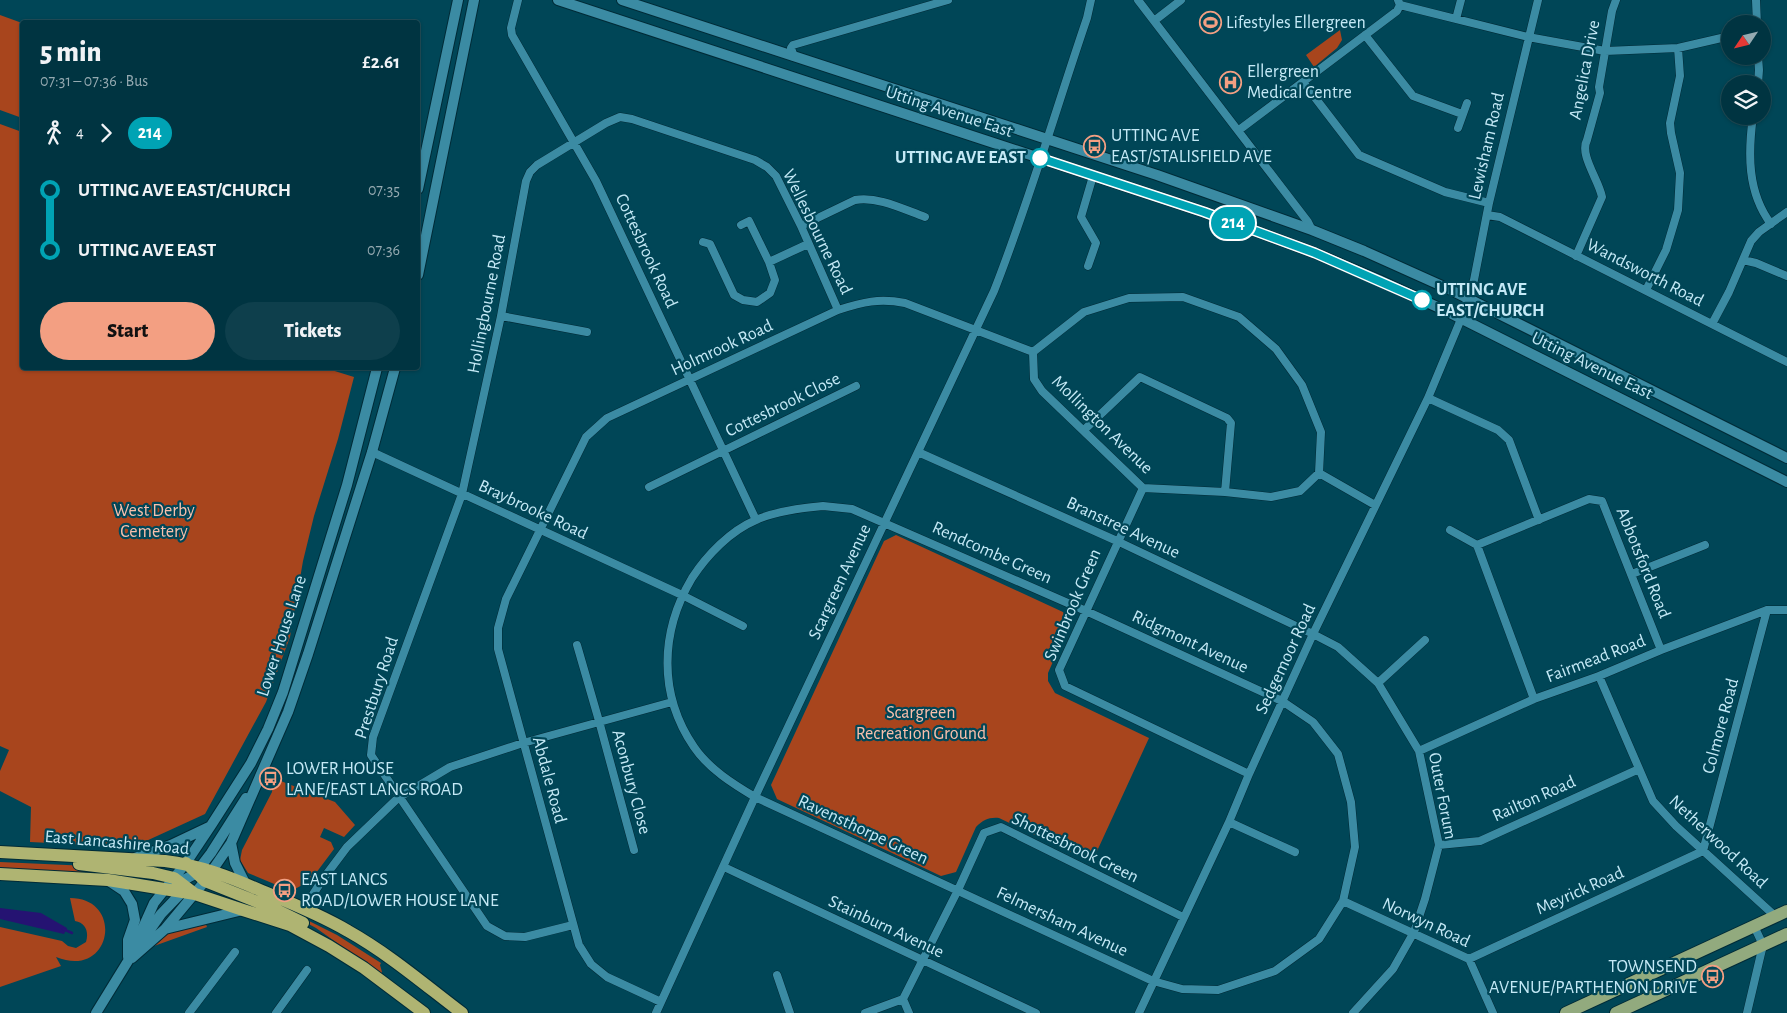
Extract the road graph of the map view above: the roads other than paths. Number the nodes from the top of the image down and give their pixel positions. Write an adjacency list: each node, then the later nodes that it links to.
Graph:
1 (458, 0): 34 (street)
2 (474, 0): 48 (street)
3 (518, 0): 31 (street, Cottesbrook Road)
4 (558, 0): 32 (street, Utting Avenue East)
5 (622, 0): 23 (street, Utting Avenue East)
6 (948, 0): 23 (street)
7 (1091, 0): 30 (street, Scargreen Avenue)
8 (1138, 0): 17 (street)
9 (1181, 0): 17 (street)
10 (1461, 0): 16 (street)
11 (1538, 0): 19 (street, Lewisham Road)
12 (1616, 0): 22 (street, Angelica Drive)
13 (1756, 0): 15 (street)
14 (1399, 3): 16 (street); 18 (street)
15 (1757, 15)
16 (1456, 19): 19 (street)
17 (1154, 21): 29 (street)
18 (1365, 35): 24 (street); 26 (street)
19 (1528, 37): 22 (street); 35 (street, Lewisham Road)
20 (1721, 38): 21 (street)
21 (1678, 48): 22 (street); 51 (street)
22 (1605, 51): 45 (street, Angelica Drive)
23 (794, 57): 30 (street, Utting Avenue East)
24 (1303, 82): 29 (street); 35 (street)
25 (1467, 103): 26 (street)
26 (1462, 114): 28 (street)
27 (1752, 125): 39 (street)
28 (1458, 128)
29 (1239, 130): 42 (street)
30 (1046, 139): 32 (street, Scargreen Avenue); 42 (street, Utting Avenue East)
31 (574, 142): 41 (street, Wellesbourne Road); 54 (street, Hollingbourne Road); 63 (street, Cottesbrook Road)
32 (1040, 158): 33 (street, Utting Avenue East); 57 (street, Scargreen Avenue)
33 (1094, 176): 49 (street); 55 (street, Utting Avenue East)
34 (420, 180)
35 (1488, 203): 37 (street, Lewisham Road)
36 (1787, 212): 39 (street)
37 (1487, 215): 45 (street, Wandsworth Road); 52 (street, Lewisham Road)
38 (925, 217): 41 (street)
39 (1771, 224): 46 (street)
40 (741, 225): 47 (street)
41 (801, 226): 44 (street, Wellesbourne Road)
42 (1312, 230): 52 (street, Utting Avenue East)
43 (703, 242): 47 (street)
44 (808, 244): 47 (street); 53 (street, Wellesbourne Road)
45 (1576, 256): 51 (street, Wandsworth Road)
46 (1743, 260): 50 (street); 56 (street)
47 (769, 262)
48 (420, 265)
49 (1088, 266)
50 (1787, 276)
51 (1646, 290): 56 (street, Wandsworth Road)
52 (1469, 299): 55 (street, Lewisham Road); 70 (street, Utting Avenue East)
53 (838, 310): 57 (street, Holmrook Road); 63 (street, Holmrook Road)
54 (501, 316): 58 (street); 76 (street, Hollingbourne Road)
55 (1461, 319): 65 (street, Sedgemoor Road); 72 (street, Utting Avenue East)
56 (1712, 324): 60 (street, Wandsworth Road)
57 (975, 329): 59 (street); 69 (street, Scargreen Avenue)
58 (587, 332)
59 (1034, 352): 66 (street, Mollington Avenue); 71 (street)
60 (1787, 362)
61 (376, 370): 110 (street, Lower House Lane)
62 (394, 370): 68 (street, Lower House Lane)
63 (690, 379): 67 (street, Cottesbrook Road); 81 (street, Holmrook Road)
64 (856, 386): 67 (street, Cottesbrook Close)
65 (1428, 398): 77 (street, Sedgemoor Road); 79 (street)
66 (1084, 430): 74 (street, Mollington Avenue); 75 (street)
67 (723, 450): 73 (street, Cottesbrook Close); 78 (street, Cottesbrook Road)
68 (372, 452): 76 (street, Braybrooke Road); 105 (street, Lower House Lane)
69 (918, 452): 80 (street, Scargreen Avenue); 83 (street, Branstree Avenue)
70 (1787, 458)
71 (1319, 474): 75 (street, Mollington Avenue); 77 (street)
72 (1787, 482)
73 (649, 487)
74 (1143, 488): 75 (street, Mollington Avenue); 83 (street, Swinbrook Green)
75 (1225, 492)
76 (462, 494): 81 (street, Braybrooke Road); 108 (street, Prestbury Road)
77 (1375, 505): 92 (street, Sedgemoor Road)
78 (756, 520): 80 (street, Rendcombe Green); 87 (street, Rendcombe Green)
79 (1539, 520): 84 (street, Abbotsford Road); 86 (street, Abbotsford Road)
80 (885, 523): 90 (street, Rendcombe Green); 107 (street, Scargreen Avenue)
81 (541, 530): 87 (street, Braybrooke Road); 102 (street, Abdale Road)
82 (1450, 530): 84 (street)
83 (1117, 541): 90 (street, Swinbrook Green); 92 (street, Branstree Avenue)
84 (1477, 545): 98 (street)
85 (1705, 545): 86 (street)
86 (1632, 574): 95 (street, Abbotsford Road)
87 (682, 595): 91 (street, Braybrooke Road); 100 (street, Ravensthorpe Green)
88 (1767, 610): 89 (street, Fairmead Road); 95 (street, Fairmead Road); 114 (street, Colmore Road)
89 (1787, 610)
90 (1086, 611): 99 (street, Ridgmont Avenue); 106 (street, Swinbrook Green)
91 (743, 626)
92 (1314, 634): 97 (street, Outer Forum); 99 (street, Sedgemoor Road)
93 (1425, 640): 97 (street)
94 (577, 645): 101 (street, Aconbury Close)
95 (1661, 650): 96 (street, Fairmead Road)
96 (1599, 676): 98 (street, Fairmead Road); 104 (street, Netherwood Road)
97 (1378, 683): 103 (street, Outer Forum)
98 (1534, 699): 103 (street, Fairmead Road)
99 (1282, 701): 106 (street, Sedgemoor Road); 128 (street, Ridgmont Avenue)
100 (672, 702): 101 (street); 107 (street, Ravensthorpe Green)
101 (599, 721): 102 (street); 113 (street, Aconbury Close)
102 (523, 743): 108 (street); 133 (street, Abdale Road)
103 (1419, 750): 112 (street, Outer Forum)
104 (1639, 768): 112 (street, Railton Road); 114 (street, Netherwood Road)
105 (263, 772): 111 (street, Lower House Lane); 122 (street)
106 (1249, 774): 109 (street, Sedgemoor Road)
107 (755, 797): 120 (street, Scargreen Avenue); 127 (street, Ravensthorpe Green)
108 (398, 798): 129 (street); 133 (street, Prestbury Road)
109 (1229, 822): 116 (street); 132 (street, Sedgemoor Road)
110 (212, 824): 117 (street); 119 (street, Lower House Lane)
111 (232, 843): 122 (street, Lower House Lane); 124 (street)
112 (1439, 845): 136 (street, Outer Forum)
113 (634, 850)
114 (1703, 851): 131 (street, Netherwood Road); 141 (street, Meyrick Road)
115 (0, 852): 117 (highway, East Lancashire Road)
116 (1295, 852)
117 (134, 858): 119 (highway, East Lancashire Road)
118 (0, 860): 125 (highway)
119 (186, 863): 122 (highway); 125 (street, Lower House Lane)
120 (724, 867): 142 (street, Stainburn Avenue); 148 (street, Scargreen Avenue)
121 (0, 874): 123 (highway)
122 (202, 874): 124 (highway); 125 (street, Lower House Lane); 125 (street); 139 (highway)
123 (108, 880): 126 (highway); 143 (street)
124 (244, 883): 129 (highway)
125 (184, 887): 126 (highway); 130 (highway); 135 (street); 143 (street)
126 (164, 889): 143 (street)
127 (958, 890): 132 (street, Shottesbrook Green); 142 (street, Shottesbrook Green); 146 (street, Felmersham Avenue)
128 (1344, 901): 136 (street, Norwyn Road); 146 (street, Felmersham Avenue)
129 (304, 908): 153 (highway)
130 (243, 910): 135 (street); 139 (highway)
131 (1781, 914): 134 (main road)
132 (1183, 917): 146 (street, Sedgemoor Road)
133 (573, 924): 148 (street, Abdale Road)
134 (1754, 926): 138 (street); 162 (main road)
135 (165, 929): 143 (street)
136 (1414, 932): 141 (street, Norwyn Road); 160 (street, Outer Forum)
137 (1787, 934): 138 (main road)
138 (1763, 945): 163 (main road); 164 (street)
139 (329, 946): 152 (highway)
140 (235, 952): 150 (street)
141 (1469, 959): 161 (street, Norwyn Road)
142 (923, 960): 147 (street, Shottesbrook Green); 158 (street, Stainburn Avenue)
143 (128, 961): 149 (street)
144 (307, 970): 151 (street)
145 (777, 975): 155 (street)
146 (1153, 981): 159 (street, Sedgemoor Road)
147 (903, 999): 156 (street); 157 (street)
148 (661, 1002): 154 (street, Scargreen Avenue)
149 (96, 1013)
150 (189, 1013)
151 (276, 1013)
152 (424, 1013)
153 (462, 1013)
154 (656, 1013)
155 (790, 1013)
156 (865, 1013)
157 (909, 1013)
158 (1036, 1013)
159 (1139, 1013)
160 (1353, 1013)
161 (1493, 1013)
162 (1566, 1013)
163 (1616, 1013)
164 (1746, 1013)

